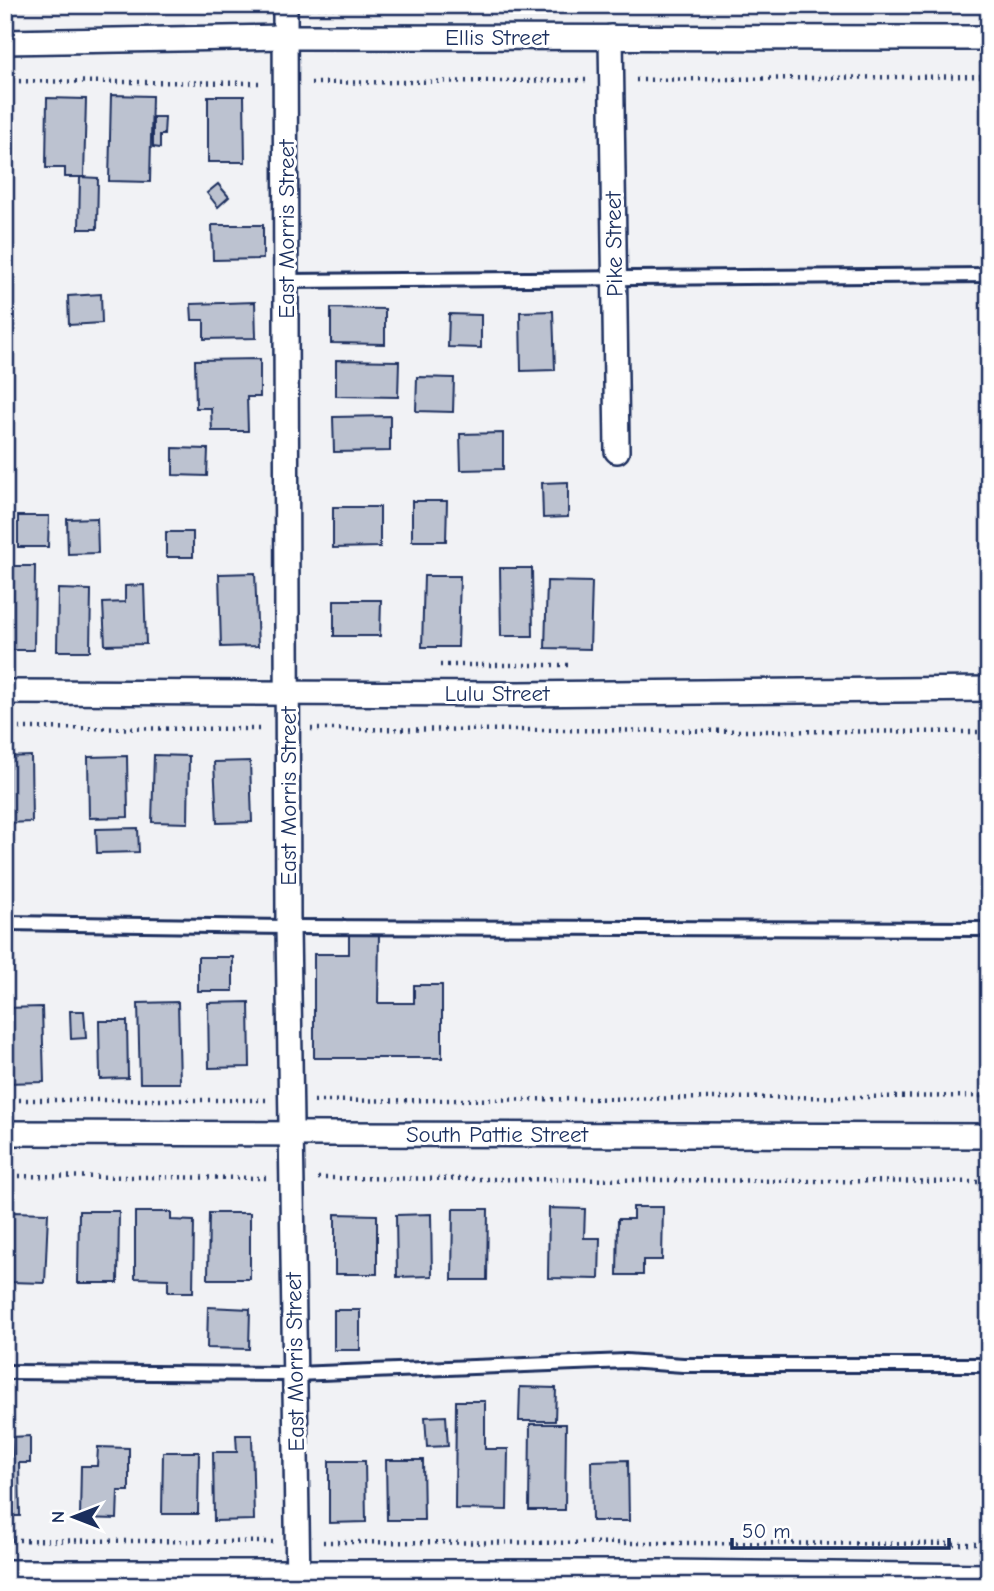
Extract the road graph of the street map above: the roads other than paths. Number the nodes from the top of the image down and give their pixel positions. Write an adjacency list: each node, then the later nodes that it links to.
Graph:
1 (285, 6): 2 (street, East Morris Street)
2 (285, 37): 3 (street, Ellis Street); 5 (street, Ellis Street); 8 (street, East Morris Street)
3 (611, 37): 4 (street, Ellis Street); 7 (street, Pike Street)
4 (989, 38)
5 (5, 42)
6 (989, 275): 7 (lane)
7 (615, 278): 8 (lane); 9 (street, Pike Street)
8 (286, 281): 12 (street, East Morris Street)
9 (617, 451)
10 (989, 689): 12 (street, Lulu Street)
11 (5, 692): 12 (street, Lulu Street)
12 (298, 693): 14 (street, East Morris Street)
13 (5, 923): 14 (lane)
14 (288, 927): 15 (lane); 17 (street, East Morris Street)
15 (989, 929)
16 (5, 1133): 17 (street, South Pattie Street)
17 (302, 1133): 18 (street, South Pattie Street); 21 (street, East Morris Street)
18 (989, 1136)
19 (989, 1365): 21 (lane)
20 (5, 1371): 21 (lane)
21 (295, 1374): 23 (street, East Morris Street)
22 (5, 1572): 23 (street)
23 (298, 1579): 24 (street)
24 (980, 1579)

